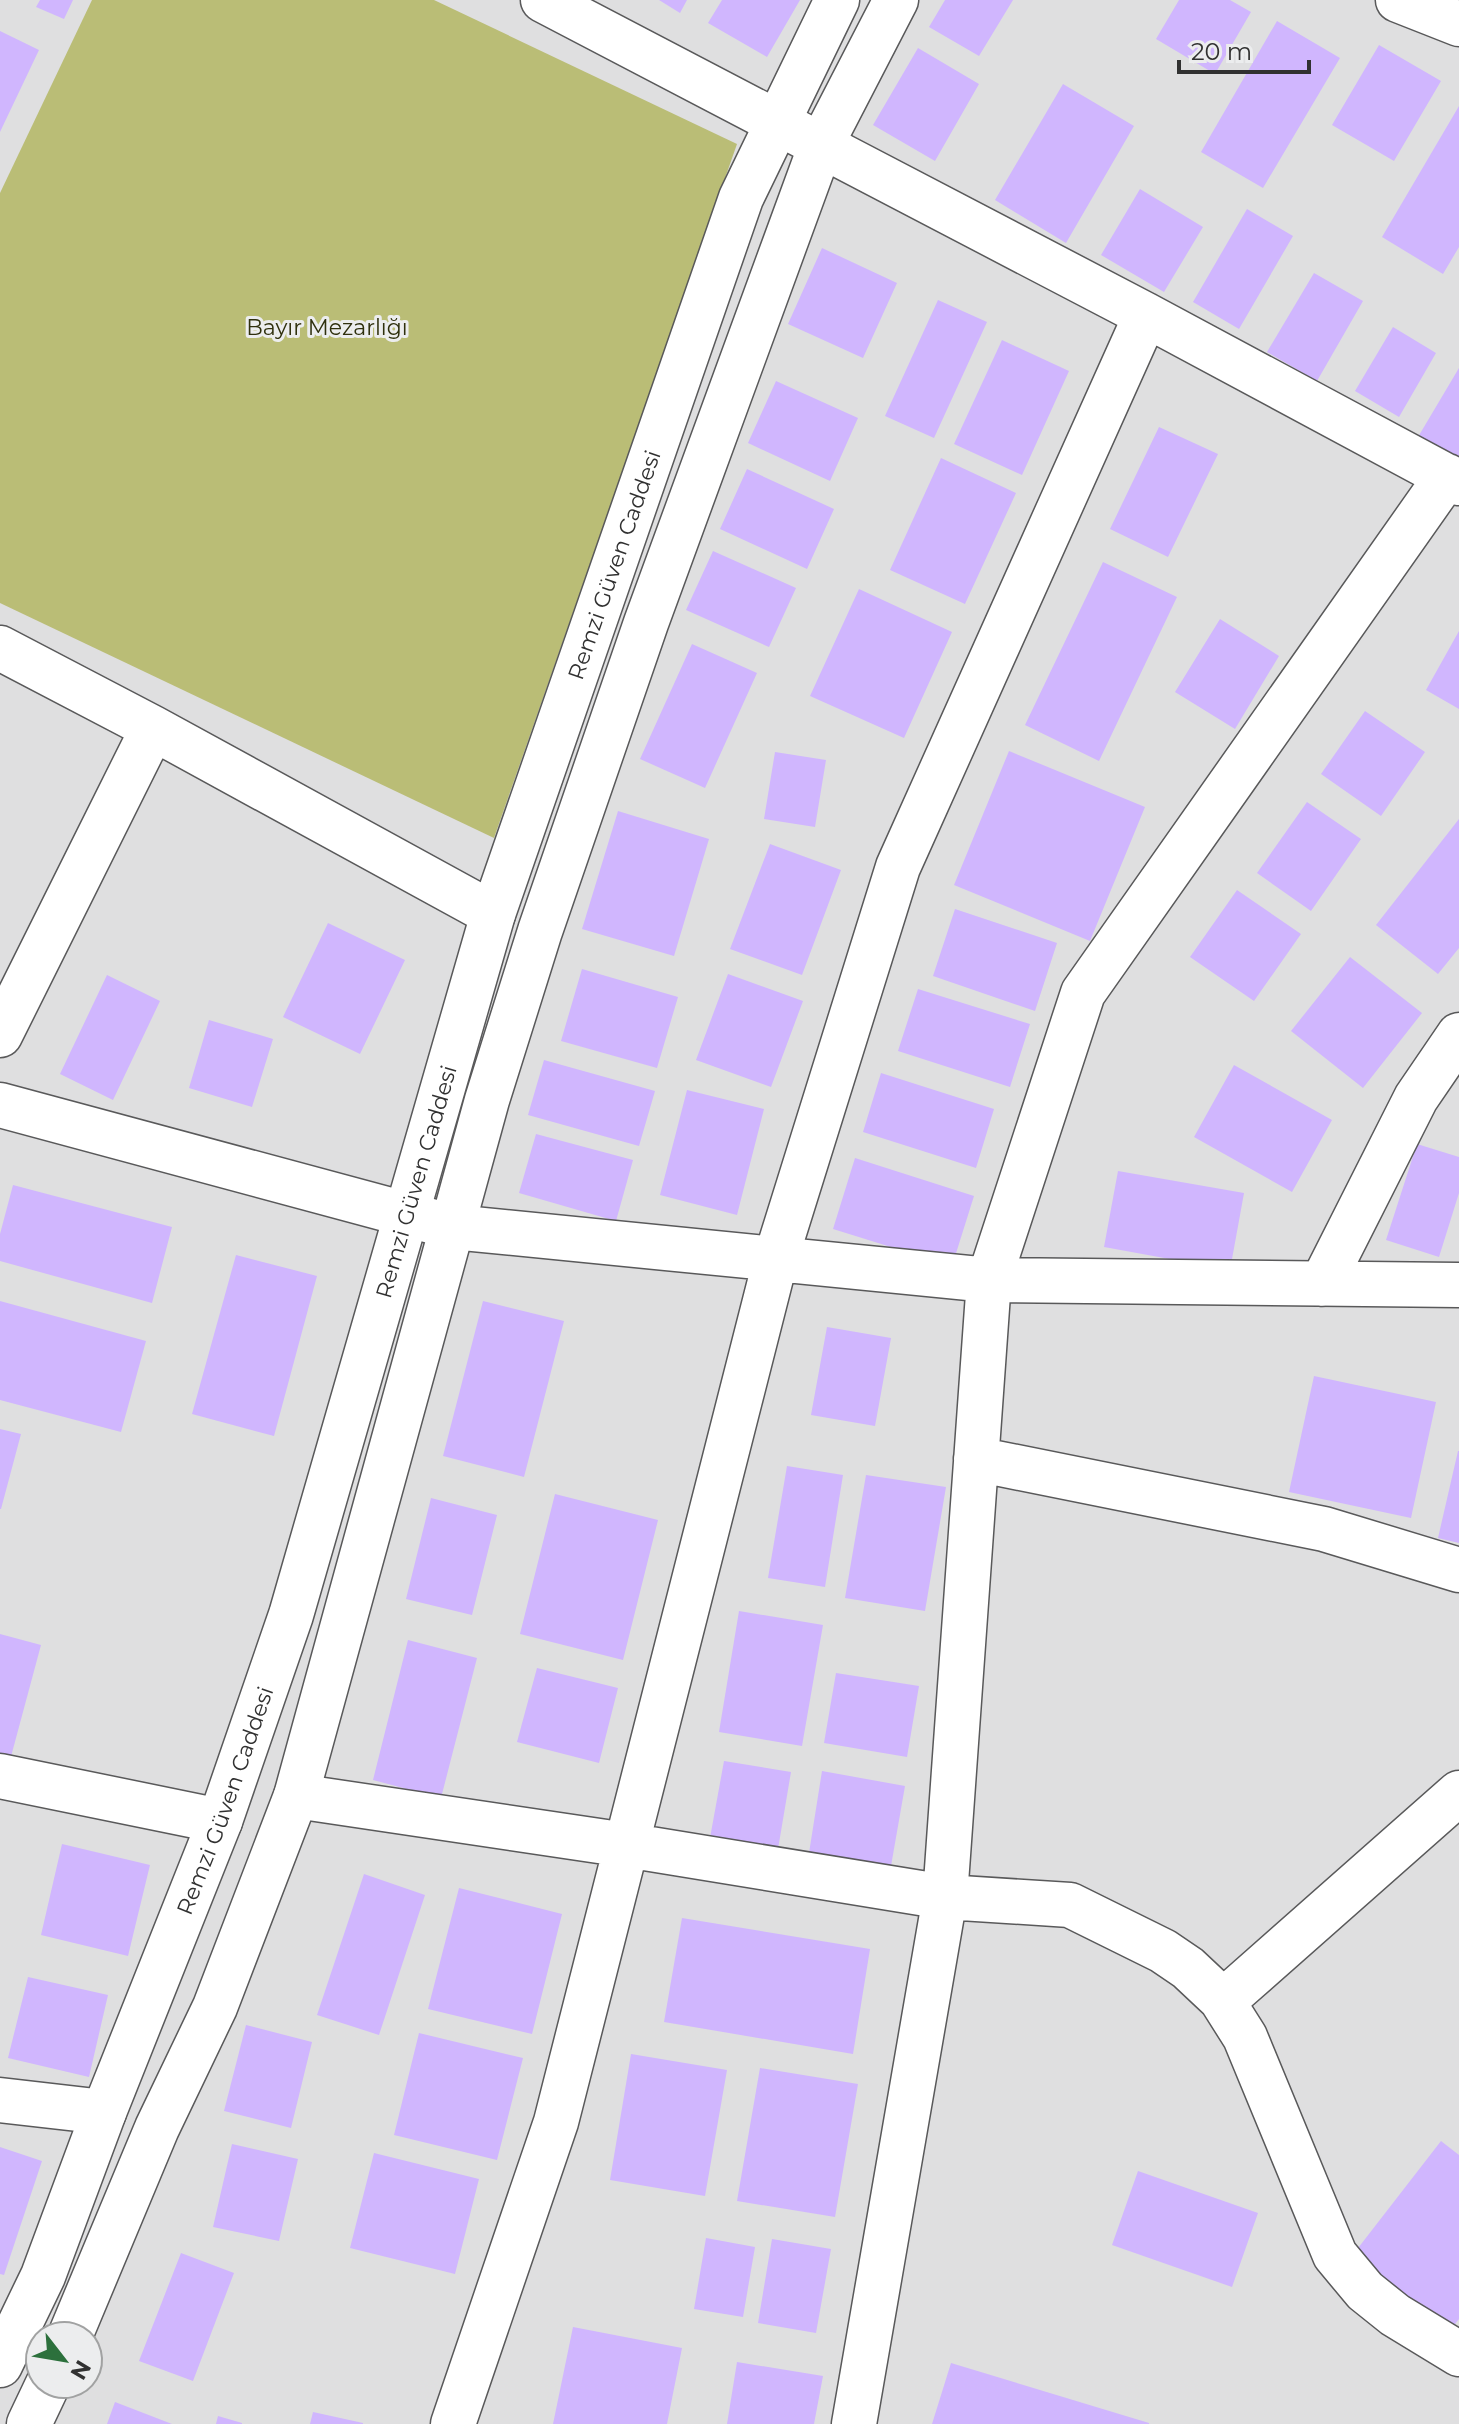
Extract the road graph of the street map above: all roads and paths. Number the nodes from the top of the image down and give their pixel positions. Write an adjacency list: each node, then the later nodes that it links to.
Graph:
1 (543, 0): 6 (street)
2 (837, 0): 6 (street, Remzi Güven Caddesi)
3 (896, 0): 7 (street, Remzi Güven Caddesi)
4 (1398, 0): 5 (street)
5 (1459, 24)
6 (778, 123): 7 (street); 12 (street, Remzi Güven Caddesi)
7 (821, 145): 8 (street); 17 (street, Remzi Güven Caddesi)
8 (1146, 315): 9 (street); 18 (street)
9 (1453, 479): 19 (street)
10 (0, 648): 11 (street)
11 (153, 728): 12 (street); 13 (street)
12 (493, 914): 16 (street, Remzi Güven Caddesi)
13 (0, 1035)
14 (1459, 1035): 20 (street)
15 (0, 1105): 16 (street)
16 (406, 1215): 17 (street); 27 (street, Remzi Güven Caddesi)
17 (453, 1227): 18 (street); 26 (street, Remzi Güven Caddesi)
18 (776, 1258): 19 (street); 28 (street)
19 (989, 1280): 20 (street); 22 (street)
20 (1322, 1284): 21 (street)
21 (1459, 1285)
22 (976, 1459): 23 (street); 29 (street)
23 (1459, 1570)
24 (0, 1776): 27 (street)
25 (1459, 1793): 30 (street)
26 (296, 1796): 28 (street); 33 (street, Remzi Güven Caddesi)
27 (220, 1821): 32 (street, Remzi Güven Caddesi)
28 (626, 1845): 29 (street); 38 (street)
29 (945, 1897): 30 (street); 39 (street)
30 (1221, 1999): 34 (street)
31 (0, 2100): 32 (street)
32 (104, 2112): 35 (street, Remzi Güven Caddesi)
33 (77, 2320)
34 (1459, 2354)
35 (0, 2365)
36 (40, 2400): 37 (street)
37 (29, 2424)
38 (453, 2424)
39 (854, 2424)

